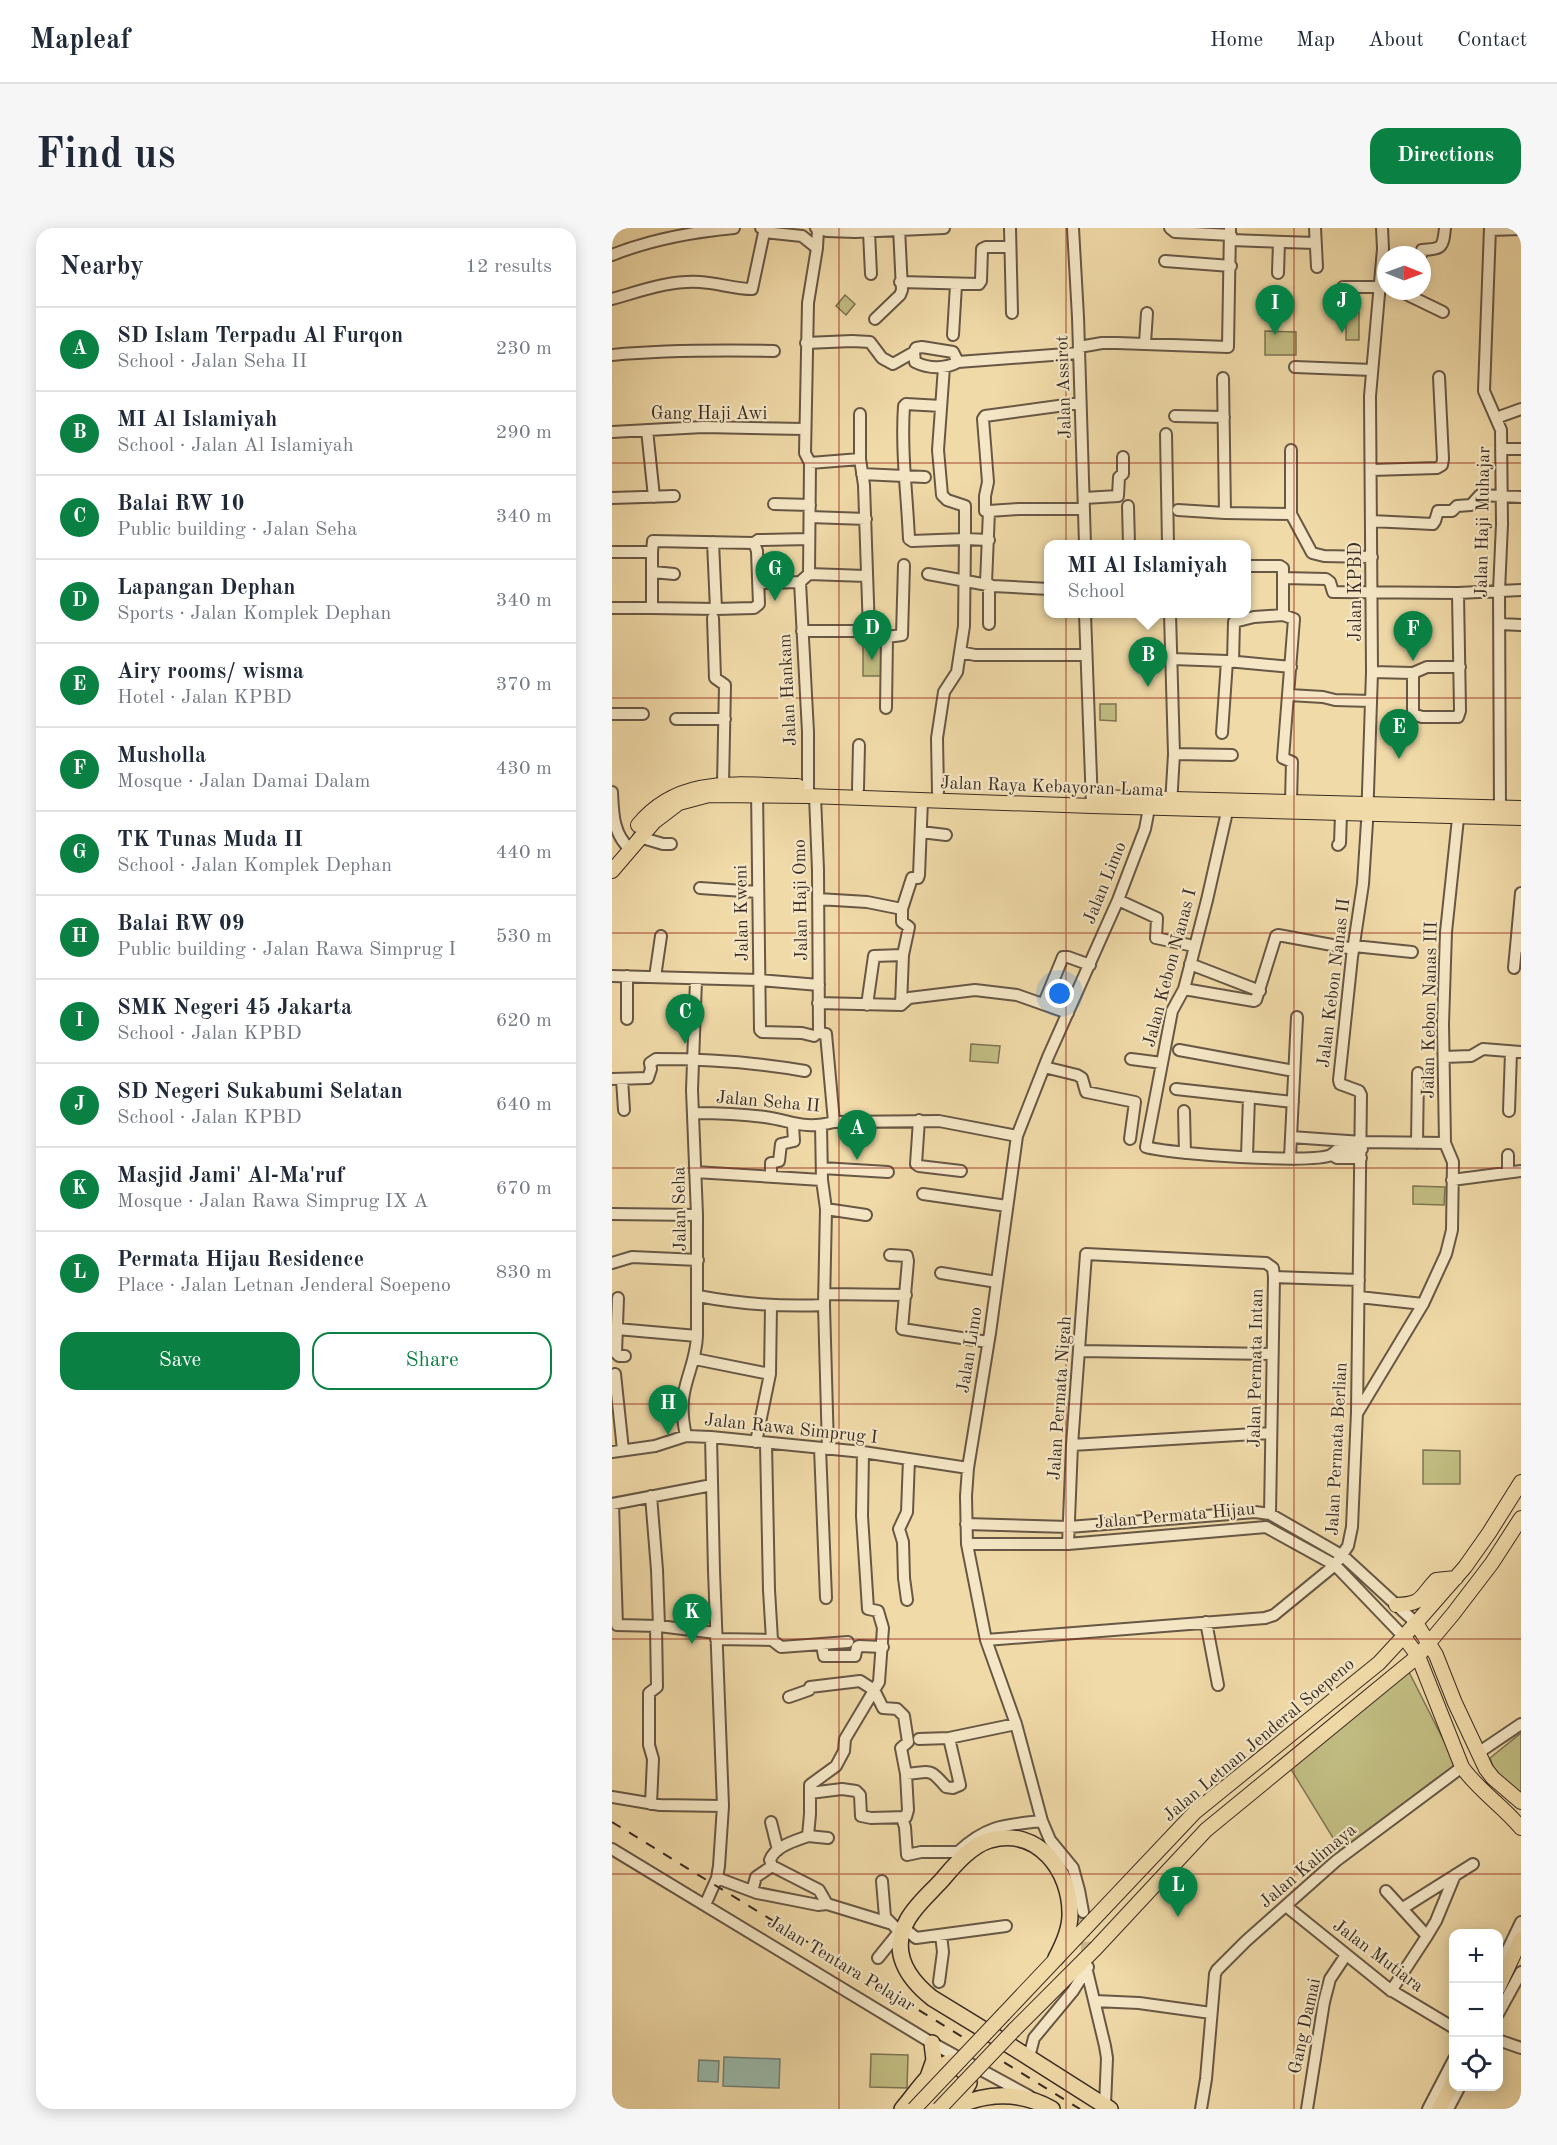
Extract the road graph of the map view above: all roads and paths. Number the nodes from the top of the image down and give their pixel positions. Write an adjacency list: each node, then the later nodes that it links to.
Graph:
1 (734, 228): 12 (street)
2 (944, 228): 10 (street)
3 (1010, 228): 20 (street)
4 (1073, 228): 42 (street, Jalan Assirot)
5 (1170, 228): 16 (street)
6 (1315, 228): 18 (street)
7 (1382, 228): 19 (street, Jalan KPBD)
8 (1445, 228): 21 (street)
9 (764, 229): 15 (street); 32 (street)
10 (899, 229): 14 (street); 28 (street)
11 (1490, 229): 13 (street, Jalan Haji Muhajar); 58 (street, Jalan Haji Muhajar)
12 (697, 230): 22 (street)
13 (1521, 230)
14 (869, 232): 15 (street); 26 (street)
15 (817, 235): 41 (street)
16 (1231, 235): 17 (street); 24 (street)
17 (1279, 242): 18 (street); 27 (street)
18 (1316, 243): 25 (street)
19 (1383, 246)
20 (1010, 247): 29 (street); 36 (street)
21 (1431, 249)
22 (612, 255)
23 (1166, 261): 24 (street)
24 (1231, 266): 40 (street)
25 (1317, 267)
26 (871, 273)
27 (1278, 273)
28 (900, 282): 29 (street); 38 (street)
29 (956, 285): 39 (street)
30 (1377, 285): 31 (street)
31 (1343, 287)
32 (612, 299)
33 (1378, 300): 49 (street, Jalan KPBD)
34 (1424, 300): 35 (street)
35 (1443, 312)
36 (1012, 313)
37 (1147, 313): 40 (street)
38 (874, 319)
39 (952, 335)
40 (1145, 343): 42 (street)
41 (806, 344): 44 (street); 59 (street)
42 (1079, 350): 46 (street); 52 (street, Jalan Assirot)
43 (774, 351): 45 (street)
44 (914, 352): 46 (street); 48 (street)
45 (612, 355)
46 (958, 362): 48 (street)
47 (1295, 367): 49 (street)
48 (944, 368): 53 (street)
49 (1372, 370): 69 (street, Jalan KPBD)
50 (1439, 377): 69 (street)
51 (1223, 378): 57 (street)
52 (1080, 403): 78 (street, Jalan Assirot); 83 (street)
53 (941, 406): 71 (street); 88 (street)
54 (1521, 409): 58 (street)
55 (860, 414): 67 (street)
56 (1175, 416): 57 (street)
57 (1224, 417): 84 (street)
58 (1496, 418): 63 (street, Jalan Haji Muhajar)
59 (805, 429): 60 (street, Gang Haji Awi); 68 (street)
60 (647, 430): 61 (street, Gang Haji Awi); 75 (street)
61 (612, 432)
62 (1167, 434): 93 (street)
63 (1501, 449): 64 (street); 73 (street, Jalan Haji Muhajar)
64 (1521, 449)
65 (1291, 450): 85 (street)
66 (1123, 457): 78 (street)
67 (860, 459): 68 (street); 70 (street)
68 (810, 463): 82 (street)
69 (1371, 470): 87 (street, Jalan KPBD)
70 (862, 474): 71 (street); 86 (street)
71 (904, 475): 72 (street); 88 (street)
72 (925, 477)
73 (1502, 495): 76 (street); 87 (street); 113 (street, Jalan Haji Muhajar)
74 (674, 496): 75 (street)
75 (654, 497): 77 (street)
76 (1521, 497)
77 (612, 498)
78 (1084, 503): 83 (street); 91 (street, Jalan Assirot)
79 (774, 504): 82 (street)
80 (1128, 506): 92 (street)
81 (1178, 510): 84 (street)
82 (810, 511): 86 (street); 89 (street)
83 (989, 511): 90 (street)
84 (1225, 513): 85 (street)
85 (1291, 513): 98 (street)
86 (866, 519): 105 (street)
87 (1371, 521): 98 (street, Jalan KPBD)
88 (965, 539): 90 (street); 107 (street)
89 (809, 540): 95 (street); 103 (street)
90 (988, 540): 110 (street)
91 (1085, 540)
92 (1129, 540)
93 (1168, 540)
94 (713, 542): 95 (street); 97 (street); 118 (street)
95 (754, 543): 108 (street)
96 (612, 552): 97 (street)
97 (652, 552): 101 (street)
98 (1372, 557): 114 (street, Jalan KPBD)
99 (904, 565): 129 (street)
100 (1251, 566): 106 (street)
101 (653, 572): 102 (street); 117 (street)
102 (674, 574)
103 (809, 574): 105 (street); 109 (street)
104 (928, 574): 107 (street)
105 (866, 576): 128 (street)
106 (1283, 578): 114 (street); 119 (street)
107 (964, 579): 110 (street); 130 (street)
108 (758, 582): 109 (street); 118 (street)
109 (800, 582): 127 (street, Jalan Hankam)
110 (987, 584): 111 (street); 124 (street)
111 (1044, 589)
112 (1521, 590): 113 (street)
113 (1499, 591): 115 (street); 125 (street, Jalan Haji Muhajar)
114 (1373, 592): 115 (street); 136 (street, Jalan KPBD)
115 (1458, 593): 135 (street)
116 (612, 608): 117 (street)
117 (652, 608): 118 (street)
118 (714, 614): 144 (street)
119 (1282, 615): 123 (street); 134 (street)
120 (1085, 618): 131 (street)
121 (1170, 618): 132 (street)
122 (1249, 618): 133 (street)
123 (1251, 618)
124 (989, 624)
125 (1500, 624): 126 (street); 165 (street, Jalan Haji Muhajar)
126 (1521, 625)
127 (802, 631): 128 (street); 154 (street, Jalan Hankam)
128 (869, 631): 129 (street)
129 (887, 638): 140 (street)
130 (960, 652): 131 (street); 153 (street)
131 (1086, 655): 158 (street)
132 (1173, 659): 133 (street); 147 (street)
133 (1230, 662): 134 (street); 145 (street)
134 (1292, 667): 138 (street)
135 (1460, 667): 137 (street); 137 (street)
136 (1372, 672): 137 (street); 139 (street, Jalan KPBD)
137 (1413, 673)
138 (1289, 695): 139 (street); 157 (street)
139 (1371, 701): 163 (street, Jalan KPBD)
140 (886, 708)
141 (612, 714): 142 (street)
142 (643, 714)
143 (676, 719): 144 (street)
144 (725, 719): 149 (street)
145 (1222, 733)
146 (859, 745): 150 (street)
147 (1174, 754): 148 (street); 160 (street)
148 (1232, 755)
149 (723, 784): 151 (main road, Jalan Raya Kebayoran Lama); 173 (main road, Jalan Raya Kebayoran Lama)
150 (858, 789): 153 (main road, Jalan Raya Kebayoran Lama); 154 (main road, Jalan Raya Kebayoran Lama)
151 (757, 790): 154 (main road, Jalan Raya Kebayoran Lama); 170 (main road, Jalan Raya Kebayoran Lama); 177 (street, Jalan Kweni)
152 (612, 792): 173 (street)
153 (938, 792): 155 (main road, Jalan Raya Kebayoran Lama)
154 (811, 793): 156 (main road, Jalan Raya Kebayoran Lama); 179 (street, Jalan Haji Omo)
155 (955, 797): 156 (main road, Jalan Raya Kebayoran Lama); 158 (main road, Jalan Raya Kebayoran Lama)
156 (922, 800): 168 (street)
157 (1291, 801): 161 (main road, Jalan Raya Kebayoran Lama); 163 (main road, Jalan Raya Kebayoran Lama)
158 (1092, 802): 159 (main road, Jalan Raya Kebayoran Lama)
159 (1150, 803): 160 (main road, Jalan Raya Kebayoran Lama); 180 (street, Jalan Limo)
160 (1171, 804): 161 (main road, Jalan Raya Kebayoran Lama)
161 (1229, 805): 166 (main road, Jalan Raya Kebayoran Lama); 188 (street, Jalan Kebon Nanas I)
162 (1521, 808): 165 (main road, Jalan Raya Kebayoran Lama)
163 (1368, 809): 164 (main road, Jalan Raya Kebayoran Lama); 166 (main road, Jalan Raya Kebayoran Lama); 185 (street, Jalan Kebon Nanas II)
164 (1459, 812): 165 (main road, Jalan Raya Kebayoran Lama); 209 (street, Jalan Kebon Nanas III)
165 (1500, 813): 167 (main road, Jalan Raya Kebayoran Lama)
166 (1341, 814): 172 (street)
167 (1521, 818)
168 (921, 832): 169 (street); 181 (street)
169 (946, 835)
170 (639, 837): 171 (street); 173 (main road, Jalan Raya Kebayoran Lama)
171 (671, 844)
172 (1338, 845)
173 (627, 846): 174 (main road, Jalan Raya Kebayoran Lama); 175 (main road, Jalan Raya Kebayoran Lama)
174 (612, 857)
175 (612, 871)
176 (700, 888): 177 (street)
177 (758, 891): 195 (street, Jalan Kweni)
178 (1520, 898): 184 (street)
179 (818, 899): 181 (street); 196 (street, Jalan Haji Omo)
180 (1118, 900): 183 (street); 189 (street, Jalan Limo)
181 (902, 909): 187 (street)
182 (661, 936): 193 (street)
183 (1189, 945)
184 (1519, 947): 190 (street)
185 (1354, 948): 186 (street); 198 (street); 234 (street, Jalan Kebon Nanas II)
186 (1412, 952)
187 (903, 955): 201 (street); 202 (street)
188 (1190, 964): 197 (street, Jalan Kebon Nanas I); 198 (street)
189 (1090, 965): 200 (street); 203 (street, Jalan Limo)
190 (1514, 968)
191 (612, 976): 192 (street)
192 (627, 976): 193 (street); 205 (street)
193 (655, 977): 194 (street)
194 (696, 980): 195 (street); 210 (street, Jalan Seha)
195 (759, 980): 196 (street, Jalan Kweni); 206 (street)
196 (819, 985): 199 (street, Jalan Haji Omo)
197 (1184, 989): 198 (street); 212 (street, Jalan Kebon Nanas I)
198 (1260, 991)
199 (818, 1003): 201 (street); 226 (street, Jalan Haji Omo)
200 (1044, 1003): 202 (street); 203 (street)
201 (867, 1005): 202 (street)
202 (901, 1005)
203 (1068, 1013): 213 (street, Jalan Limo)
204 (1297, 1017): 215 (street)
205 (627, 1019)
206 (814, 1036)
207 (1179, 1050): 215 (street)
208 (1516, 1052): 209 (street); 223 (street)
209 (1444, 1057): 233 (street, Jalan Kebon Nanas III)
210 (693, 1059): 214 (street); 217 (street); 224 (street, Jalan Seha)
211 (1131, 1059): 212 (street)
212 (1162, 1063): 235 (street, Jalan Kebon Nanas I)
213 (1044, 1067): 229 (street, Jalan Limo); 231 (street)
214 (805, 1071)
215 (1294, 1071): 220 (street)
216 (1418, 1073): 232 (street)
217 (617, 1079): 221 (street)
218 (1176, 1089): 219 (street)
219 (1249, 1097): 220 (street); 237 (street)
220 (1293, 1102): 230 (street)
221 (624, 1110)
222 (1184, 1111): 235 (street)
223 (1509, 1111)
224 (694, 1113): 227 (street, Jalan Seha II); 242 (street, Jalan Seha)
225 (919, 1120): 226 (street, Jalan Seha II); 229 (street, Jalan Seha II); 240 (street)
226 (834, 1122): 228 (street, Jalan Seha II)
227 (793, 1125): 228 (street, Jalan Seha II); 245 (street)
228 (821, 1125): 239 (street)
229 (1017, 1136): 249 (street, Jalan Limo)
230 (1291, 1137): 234 (street); 238 (street)
231 (1130, 1139)
232 (1417, 1143): 233 (street); 234 (street)
233 (1445, 1143): 247 (street, Jalan Kebon Nanas III)
234 (1362, 1150): 238 (street); 260 (street, Jalan Permata Berlian)
235 (1185, 1153): 237 (street)
236 (1508, 1155): 244 (street)
237 (1247, 1156): 238 (street)
238 (1290, 1158)
239 (822, 1168): 243 (street); 246 (street)
240 (962, 1171)
241 (1521, 1171): 244 (street)
242 (695, 1172): 245 (street); 252 (street, Jalan Seha)
243 (888, 1172)
244 (1508, 1172): 247 (street)
245 (771, 1176): 246 (street)
246 (822, 1180): 250 (street)
247 (1452, 1180): 267 (street, Jalan Kebon Nanas III)
248 (923, 1194): 249 (street)
249 (1007, 1206): 261 (street, Jalan Limo)
250 (826, 1209): 253 (street); 266 (street)
251 (612, 1214): 252 (street)
252 (697, 1215): 256 (street, Jalan Seha)
253 (866, 1215)
254 (1086, 1254): 259 (street, Jalan Permata Intan); 272 (street, Jalan Permata Nigah)
255 (890, 1255): 262 (street)
256 (698, 1260): 257 (street); 263 (street, Jalan Seha)
257 (612, 1263)
258 (941, 1273): 261 (street)
259 (1274, 1277): 260 (street); 273 (street, Jalan Permata Intan)
260 (1359, 1280): 264 (street, Jalan Permata Berlian)
261 (997, 1281): 271 (street, Jalan Limo)
262 (906, 1295): 266 (street); 271 (street)
263 (698, 1296): 268 (street); 270 (street, Jalan Seha)
264 (1359, 1297): 267 (street); 278 (street, Jalan Permata Berlian)
265 (618, 1298): 269 (street)
266 (824, 1300): 268 (street); 284 (street)
267 (1423, 1304): 278 (street, Jalan Kebon Nanas III)
268 (771, 1306): 277 (street)
269 (617, 1329): 270 (street); 274 (street)
270 (697, 1336): 275 (street, Jalan Seha)
271 (988, 1342): 288 (street, Jalan Limo)
272 (1080, 1351): 273 (street); 283 (street, Jalan Permata Nigah)
273 (1272, 1354): 279 (street, Jalan Permata Intan)
274 (625, 1356)
275 (695, 1359): 277 (street); 280 (street, Jalan Seha)
276 (615, 1374): 285 (street)
277 (770, 1374): 282 (street)
278 (1357, 1412): 301 (street, Jalan Permata Berlian)
279 (1270, 1434): 283 (street); 293 (street, Jalan Permata Intan)
280 (686, 1436): 281 (street, Jalan Rawa Simprug I); 285 (street, Jalan Rawa Simprug I)
281 (711, 1437): 282 (street, Jalan Rawa Simprug I); 290 (street)
282 (761, 1443): 284 (street, Jalan Rawa Simprug I); 313 (street)
283 (1072, 1445): 296 (street, Jalan Permata Nigah)
284 (824, 1448): 286 (street, Jalan Rawa Simprug I); 304 (street)
285 (617, 1451)
286 (863, 1452): 287 (street, Jalan Rawa Simprug I); 318 (street)
287 (909, 1459): 288 (street, Jalan Rawa Simprug I); 305 (street)
288 (969, 1468): 295 (street, Jalan Limo)
289 (1521, 1482): 297 (main road, Jalan Letnan Jenderal Soepeno)
290 (712, 1485): 291 (street); 311 (street)
291 (651, 1496): 292 (street); 309 (street)
292 (612, 1504): 310 (street)
293 (1270, 1514): 296 (street, Jalan Permata Hijau); 301 (street, Jalan Permata Hijau)
294 (1521, 1518): 300 (main road, Jalan Letnan Jenderal Soepeno)
295 (966, 1524): 296 (street, Jalan Permata Hijau); 298 (street, Jalan Limo)
296 (1069, 1527): 299 (street, Jalan Permata Nigah)
297 (1489, 1533): 300 (main road); 303 (main road, Jalan Letnan Jenderal Soepeno)
298 (967, 1544): 299 (street, Jalan Permata Hijau); 314 (street, Jalan Limo)
299 (1068, 1544): 302 (street, Jalan Permata Hijau)
300 (1504, 1544): 316 (main road, Jalan Letnan Jenderal Soepeno)
301 (1343, 1556): 302 (street, Jalan Permata Berlian); 306 (street, Jalan Permata Hijau)
302 (1335, 1565): 307 (street, Jalan Permata Berlian); 312 (street, Jalan Permata Hijau)
303 (1456, 1578): 306 (main road); 308 (main road, Jalan Letnan Jenderal Soepeno)
304 (826, 1598)
305 (907, 1600)
306 (1396, 1605): 308 (street, Jalan Permata Hijau)
307 (1206, 1622): 314 (street, Jalan Permata Berlian); 320 (street)
308 (1416, 1623): 312 (main road, Jalan Letnan Jenderal Soepeno); 316 (main road, Jalan Permata Hijau)
309 (657, 1626): 310 (street); 311 (street); 333 (street)
310 (615, 1627)
311 (716, 1636): 313 (street); 334 (street)
312 (1404, 1637): 319 (main road, Jalan Permata Hijau); 363 (main road, Jalan Letnan Jenderal Soepeno)
313 (772, 1640): 317 (street)
314 (986, 1640): 323 (street, Jalan Limo)
315 (848, 1642): 317 (street)
316 (1430, 1642): 319 (main road, Jalan Letnan Jenderal Soepeno); 327 (main road, Jalan Permata Hijau)
317 (822, 1645): 318 (street)
318 (883, 1647): 321 (street)
319 (1418, 1656): 328 (main road, Jalan Permata Hijau); 383 (main road, Jalan Letnan Jenderal Soepeno, bridge)
320 (1218, 1685)
321 (874, 1690): 322 (street); 329 (street); 330 (street)
322 (789, 1697)
323 (1016, 1724): 325 (street); 337 (street, Jalan Limo)
324 (1521, 1724): 327 (street)
325 (949, 1738): 326 (street); 329 (street)
326 (919, 1739)
327 (1478, 1753): 332 (main road, Jalan Permata Hijau)
328 (1462, 1767): 336 (main road, Jalan Permata Hijau); 352 (street, Jalan Kalimaya)
329 (906, 1774): 335 (street)
330 (810, 1792): 335 (street); 339 (street)
331 (612, 1797): 333 (street)
332 (1521, 1802)
333 (651, 1804): 334 (street)
334 (723, 1806): 346 (street)
335 (902, 1818): 337 (street)
336 (1518, 1819)
337 (1042, 1821): 354 (street, Jalan Limo)
338 (771, 1822): 342 (street)
339 (808, 1836): 340 (street); 342 (street)
340 (828, 1838)
341 (612, 1849): 351 (street, Jalan Tentara Pelajar)
342 (778, 1850): 344 (street)
343 (1473, 1864): 345 (street)
344 (772, 1866): 348 (street); 350 (street)
345 (1455, 1875): 353 (street); 359 (street)
346 (717, 1878): 348 (street); 351 (street)
347 (882, 1881): 357 (street)
348 (752, 1891): 350 (street)
349 (1386, 1891): 353 (street)
350 (827, 1904): 357 (street)
351 (705, 1905): 374 (street, Jalan Tentara Pelajar)
352 (1286, 1906): 361 (street, Jalan Mutiara); 371 (street, Jalan Kalimaya)
353 (1403, 1908): 359 (street)
354 (1083, 1912)
355 (1521, 1922): 364 (street)
356 (1006, 1926): 358 (street)
357 (899, 1929): 358 (street); 362 (street); 363 (highway); 376 (highway)
358 (941, 1935): 366 (street)
359 (1427, 1936): 368 (street)
360 (1521, 1939): 367 (main road)
361 (1346, 1955): 368 (street, Jalan Mutiara); 387 (street, Gang Damai)
362 (878, 1958)
363 (1056, 1958): 385 (main road, Jalan Letnan Jenderal Soepeno, bridge)
364 (1503, 1960)
365 (1521, 1972): 370 (street)
366 (939, 1982)
367 (1500, 1983)
368 (1391, 1992): 372 (street, Jalan Mutiara)
369 (1095, 2001): 371 (street); 376 (street); 382 (street)
370 (1503, 2005)
371 (1211, 2013): 386 (street, Jalan Kalimaya)
372 (1449, 2025)
373 (1503, 2042): 375 (street)
374 (932, 2043): 378 (highway); 381 (street, Jalan Tentara Pelajar)
375 (1521, 2048)
376 (1029, 2057): 382 (highway)
377 (1449, 2069): 388 (street)
378 (928, 2077): 383 (highway); 384 (highway)
379 (1449, 2090): 389 (main road)
380 (1457, 2091): 390 (street)
381 (1049, 2107): 383 (highway)
382 (1107, 2107)
383 (949, 2108)
384 (902, 2109)
385 (914, 2109)
386 (1201, 2109)
387 (1307, 2109)
388 (1428, 2109)
389 (1439, 2109)
390 (1448, 2109)

